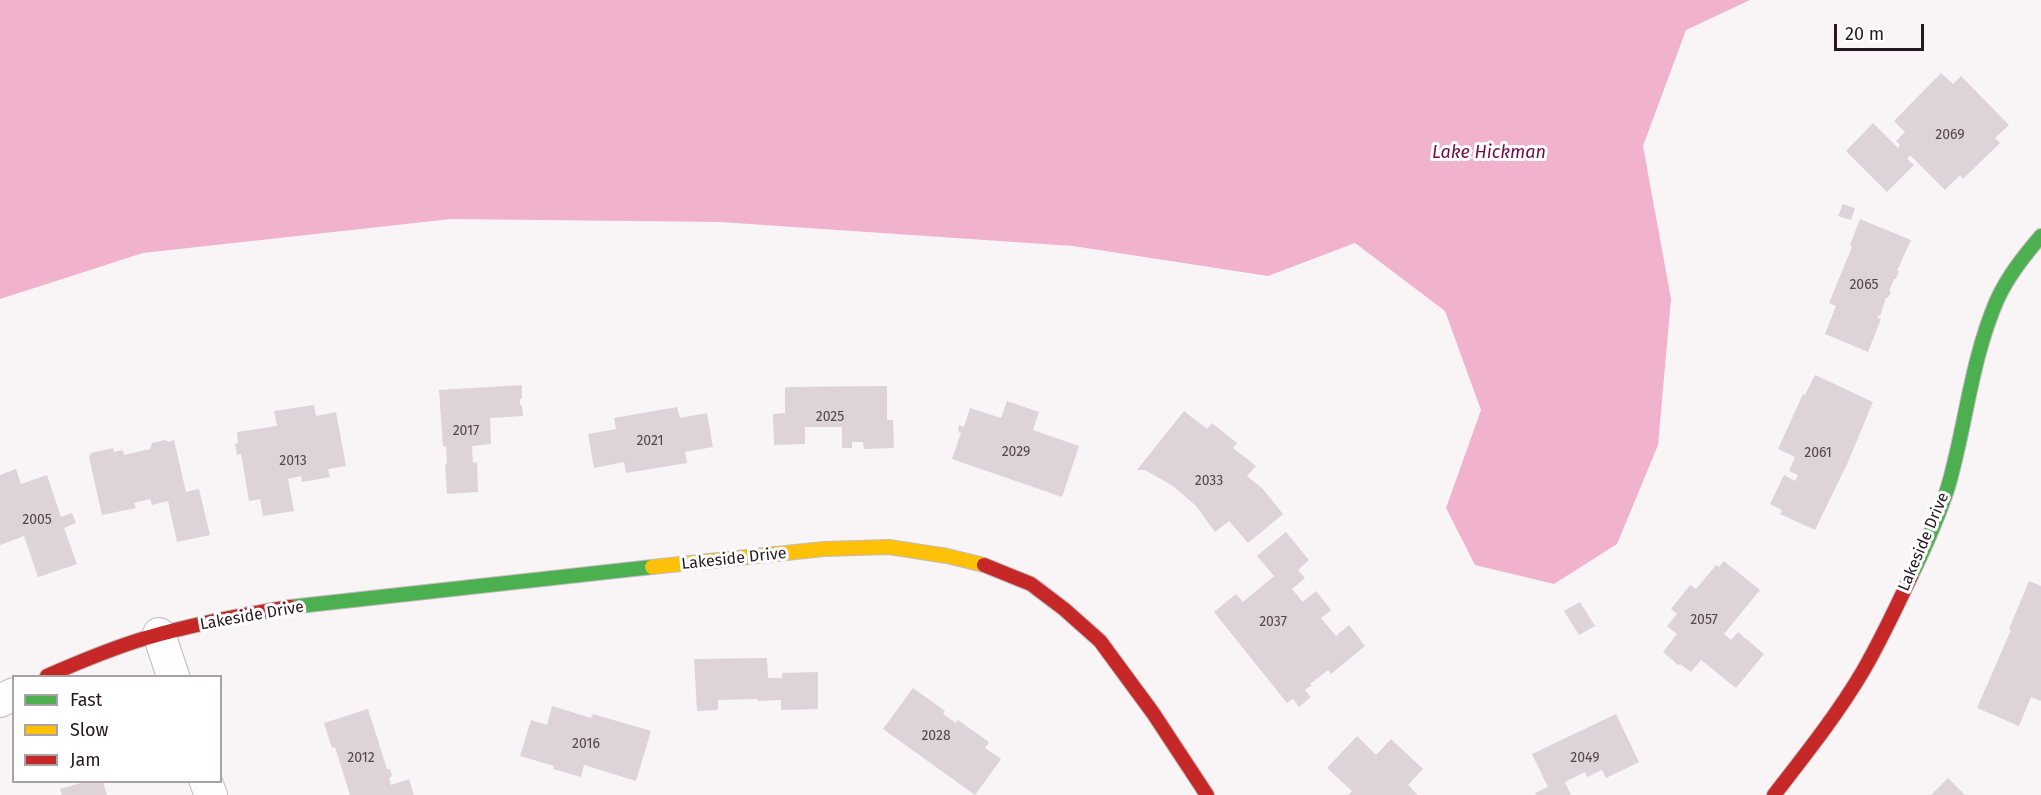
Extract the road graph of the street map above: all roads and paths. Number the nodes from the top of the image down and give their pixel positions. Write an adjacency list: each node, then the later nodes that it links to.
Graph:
1 (2041, 236): 6 (street, Lakeside Drive)
2 (159, 634): 3 (street, Lakeside Drive); 4 (street); 5 (street, Lakeside Drive)
3 (50, 675)
4 (173, 675)
5 (1207, 795)
6 (1774, 795)

